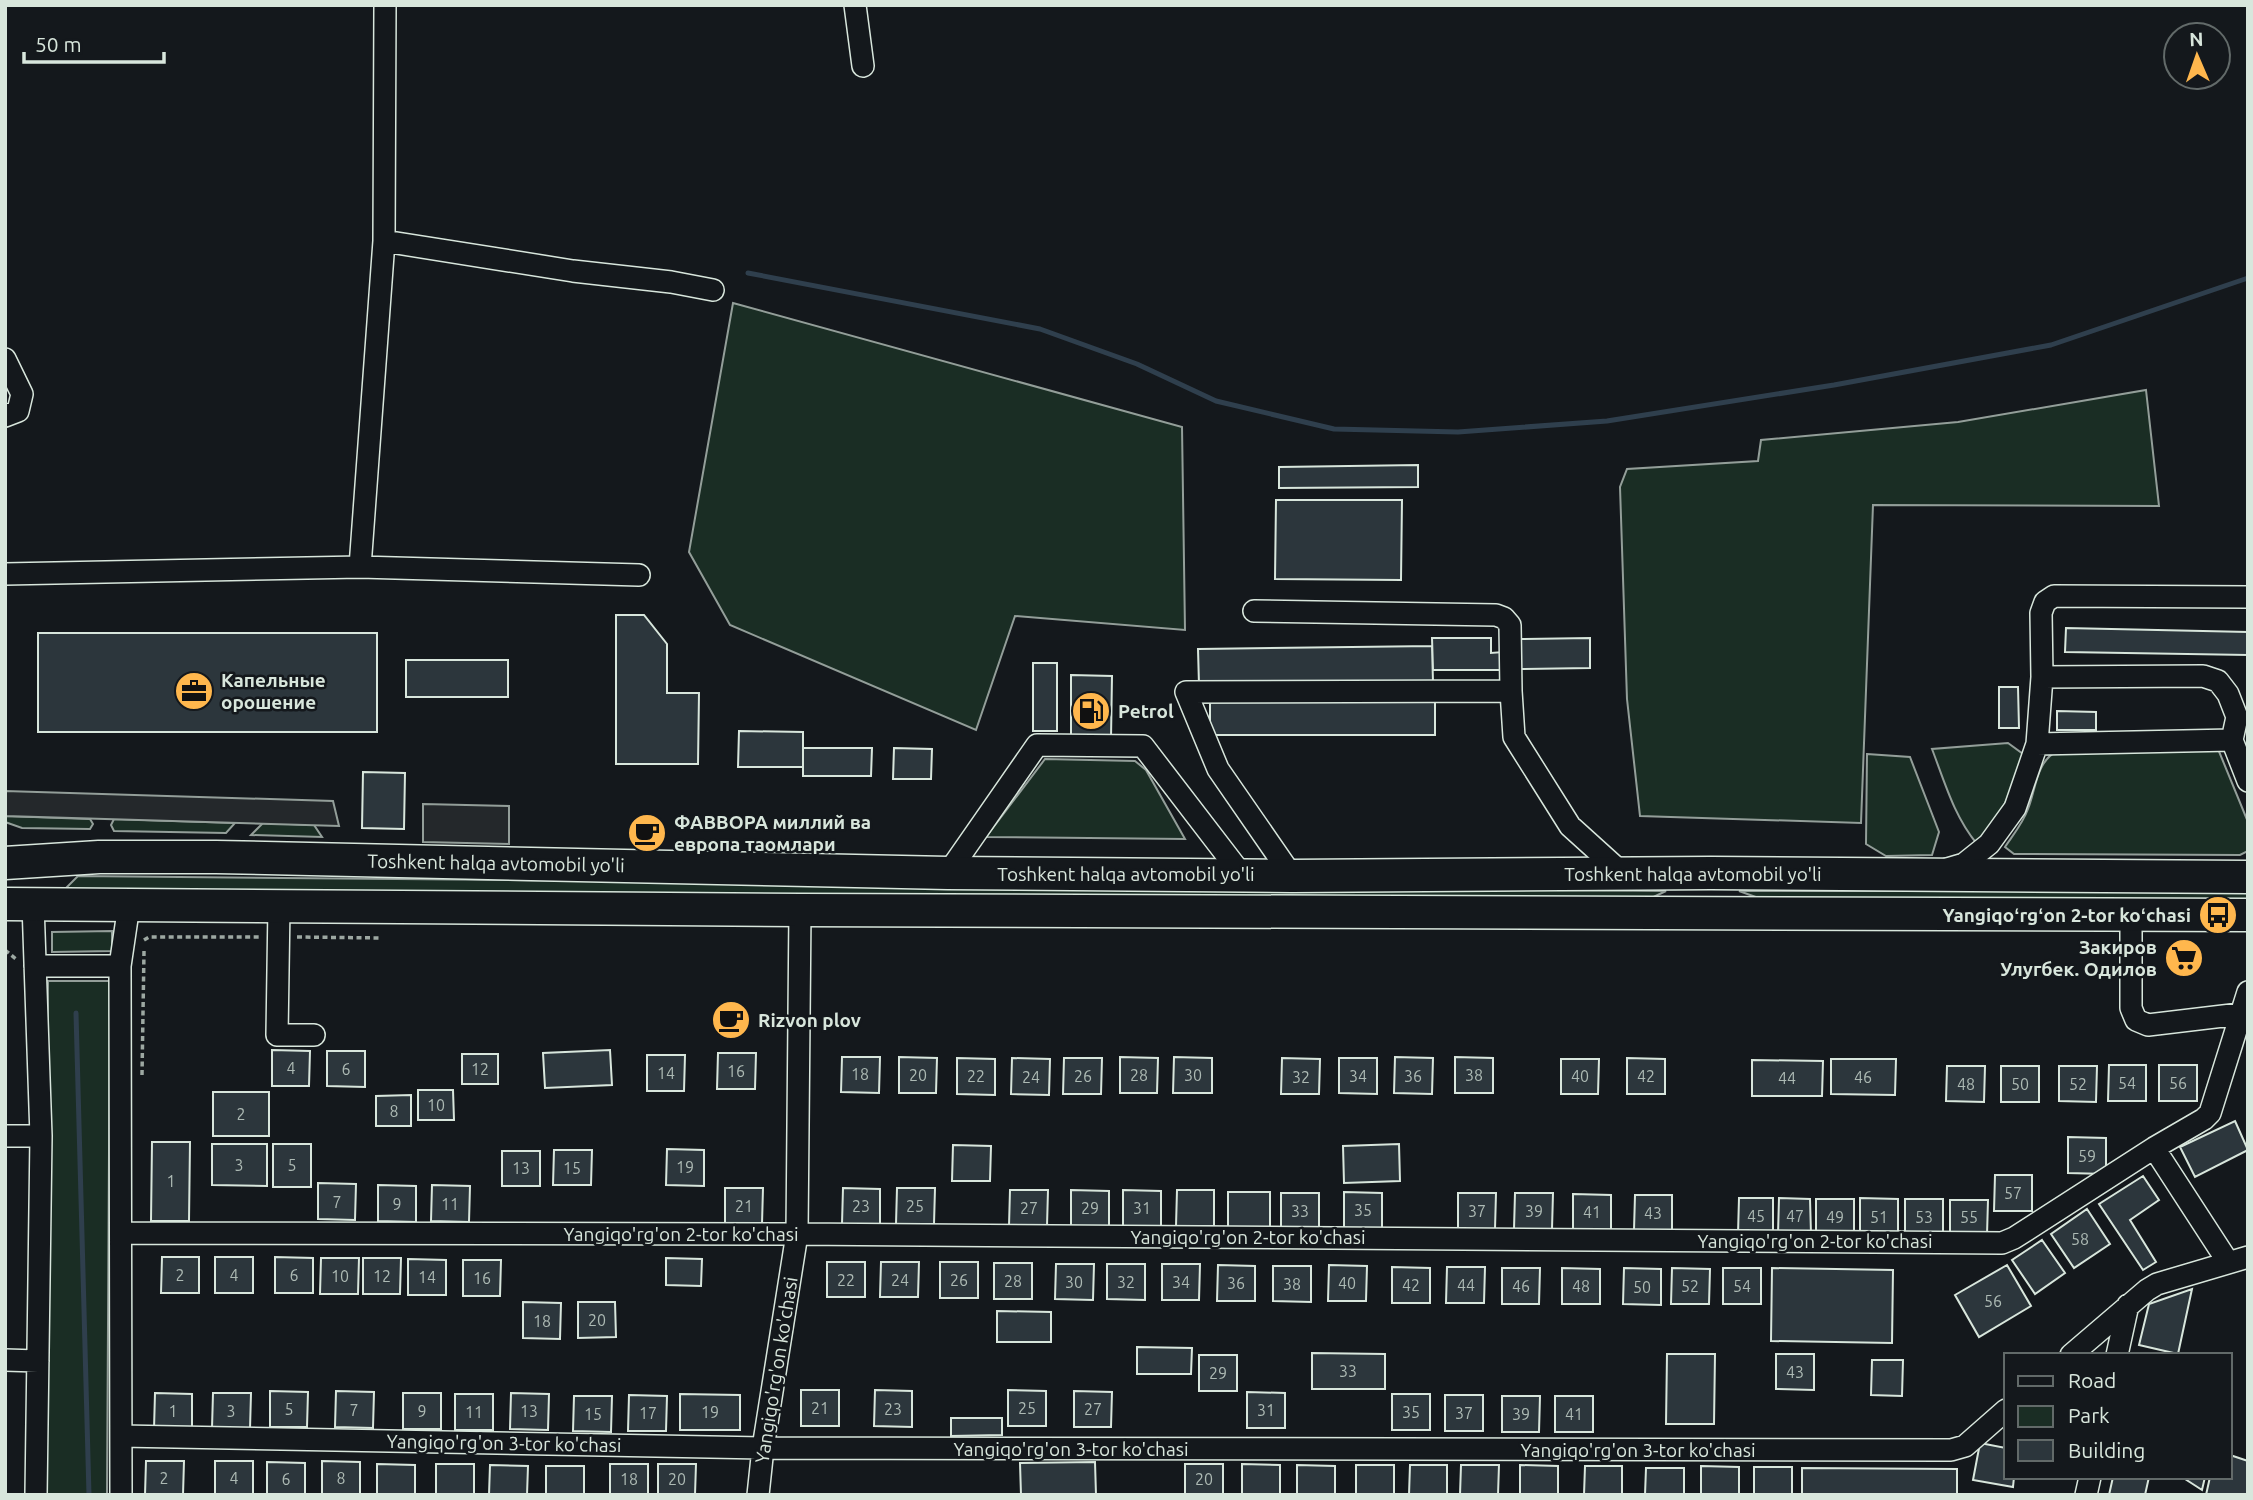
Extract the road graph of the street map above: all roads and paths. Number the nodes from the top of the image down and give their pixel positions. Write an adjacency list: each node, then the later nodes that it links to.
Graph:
1 (385, 5): 4 (street)
2 (855, 5): 3 (street)
3 (863, 66)
4 (384, 241): 5 (street); 8 (street)
5 (713, 290)
6 (5, 359): 7 (street)
7 (5, 416)
8 (359, 567): 9 (street); 10 (street)
9 (5, 574)
10 (639, 575)
11 (2248, 597): 13 (street)
12 (1254, 611): 14 (street)
13 (2042, 677): 15 (street); 17 (street)
14 (1511, 691): 21 (street); 25 (street)
15 (2242, 715): 16 (street)
16 (2231, 740): 17 (street); 18 (street)
17 (2037, 744): 23 (street)
18 (2248, 781)
19 (8, 861): 20 (highway, Toshkent halqa avtomobil yo'li); 27 (highway)
20 (948, 873): 24 (highway, Toshkent halqa avtomobil yo'li); 24 (street)
21 (1622, 873): 22 (highway, Toshkent halqa avtomobil yo'li); 25 (highway, Toshkent halqa avtomobil yo'li)
22 (1711, 873): 23 (highway, Toshkent halqa avtomobil yo'li); 31 (highway)
23 (1932, 874): 26 (highway, Toshkent halqa avtomobil yo'li)
24 (1242, 876): 25 (highway, Toshkent halqa avtomobil yo'li)
25 (1292, 876)
26 (2248, 877)
27 (19, 904): 28 (highway, Toshkent halqa avtomobil yo'li); 36 (street)
28 (129, 905): 29 (highway, Toshkent halqa avtomobil yo'li); 37 (street)
29 (279, 906): 30 (highway, Toshkent halqa avtomobil yo'li); 34 (street)
30 (800, 910): 31 (highway, Toshkent halqa avtomobil yo'li); 46 (street, Yangiqo'rg'on ko'chasi)
31 (1710, 912): 32 (highway, Toshkent halqa avtomobil yo'li)
32 (2131, 914): 33 (highway, Toshkent halqa avtomobil yo'li); 39 (street)
33 (2248, 915)
34 (278, 937): 35 (path); 40 (street); 41 (path)
35 (381, 938)
36 (35, 966): 37 (street); 43 (street)
37 (120, 966): 45 (street)
38 (2248, 992): 39 (street, Yangiqo'rg'on 2-tor ko'chasi)
39 (2240, 1014): 44 (street, Yangiqo'rg'on 2-tor ko'chasi)
40 (314, 1035)
41 (142, 1075)
42 (5, 1136): 43 (street)
43 (41, 1136): 52 (street)
44 (2154, 1148): 46 (street, Yangiqo'rg'on 2-tor ko'chasi); 47 (street)
45 (121, 1233): 46 (street, Yangiqo'rg'on 2-tor ko'chasi); 54 (street)
46 (797, 1234): 55 (street, Yangiqo'rg'on ko'chasi)
47 (2238, 1259): 48 (street)
48 (2128, 1306): 49 (street); 50 (street)
49 (2073, 1353)
50 (2117, 1353)
51 (5, 1360): 52 (street)
52 (38, 1361): 56 (street)
53 (2004, 1412): 55 (street, Yangiqo'rg'on 3-tor ko'chasi)
54 (121, 1436): 55 (street, Yangiqo'rg'on 3-tor ko'chasi); 57 (street)
55 (763, 1448): 58 (street, Yangiqo'rg'on ko'chasi)
56 (36, 1495)
57 (121, 1495)
58 (758, 1495)

